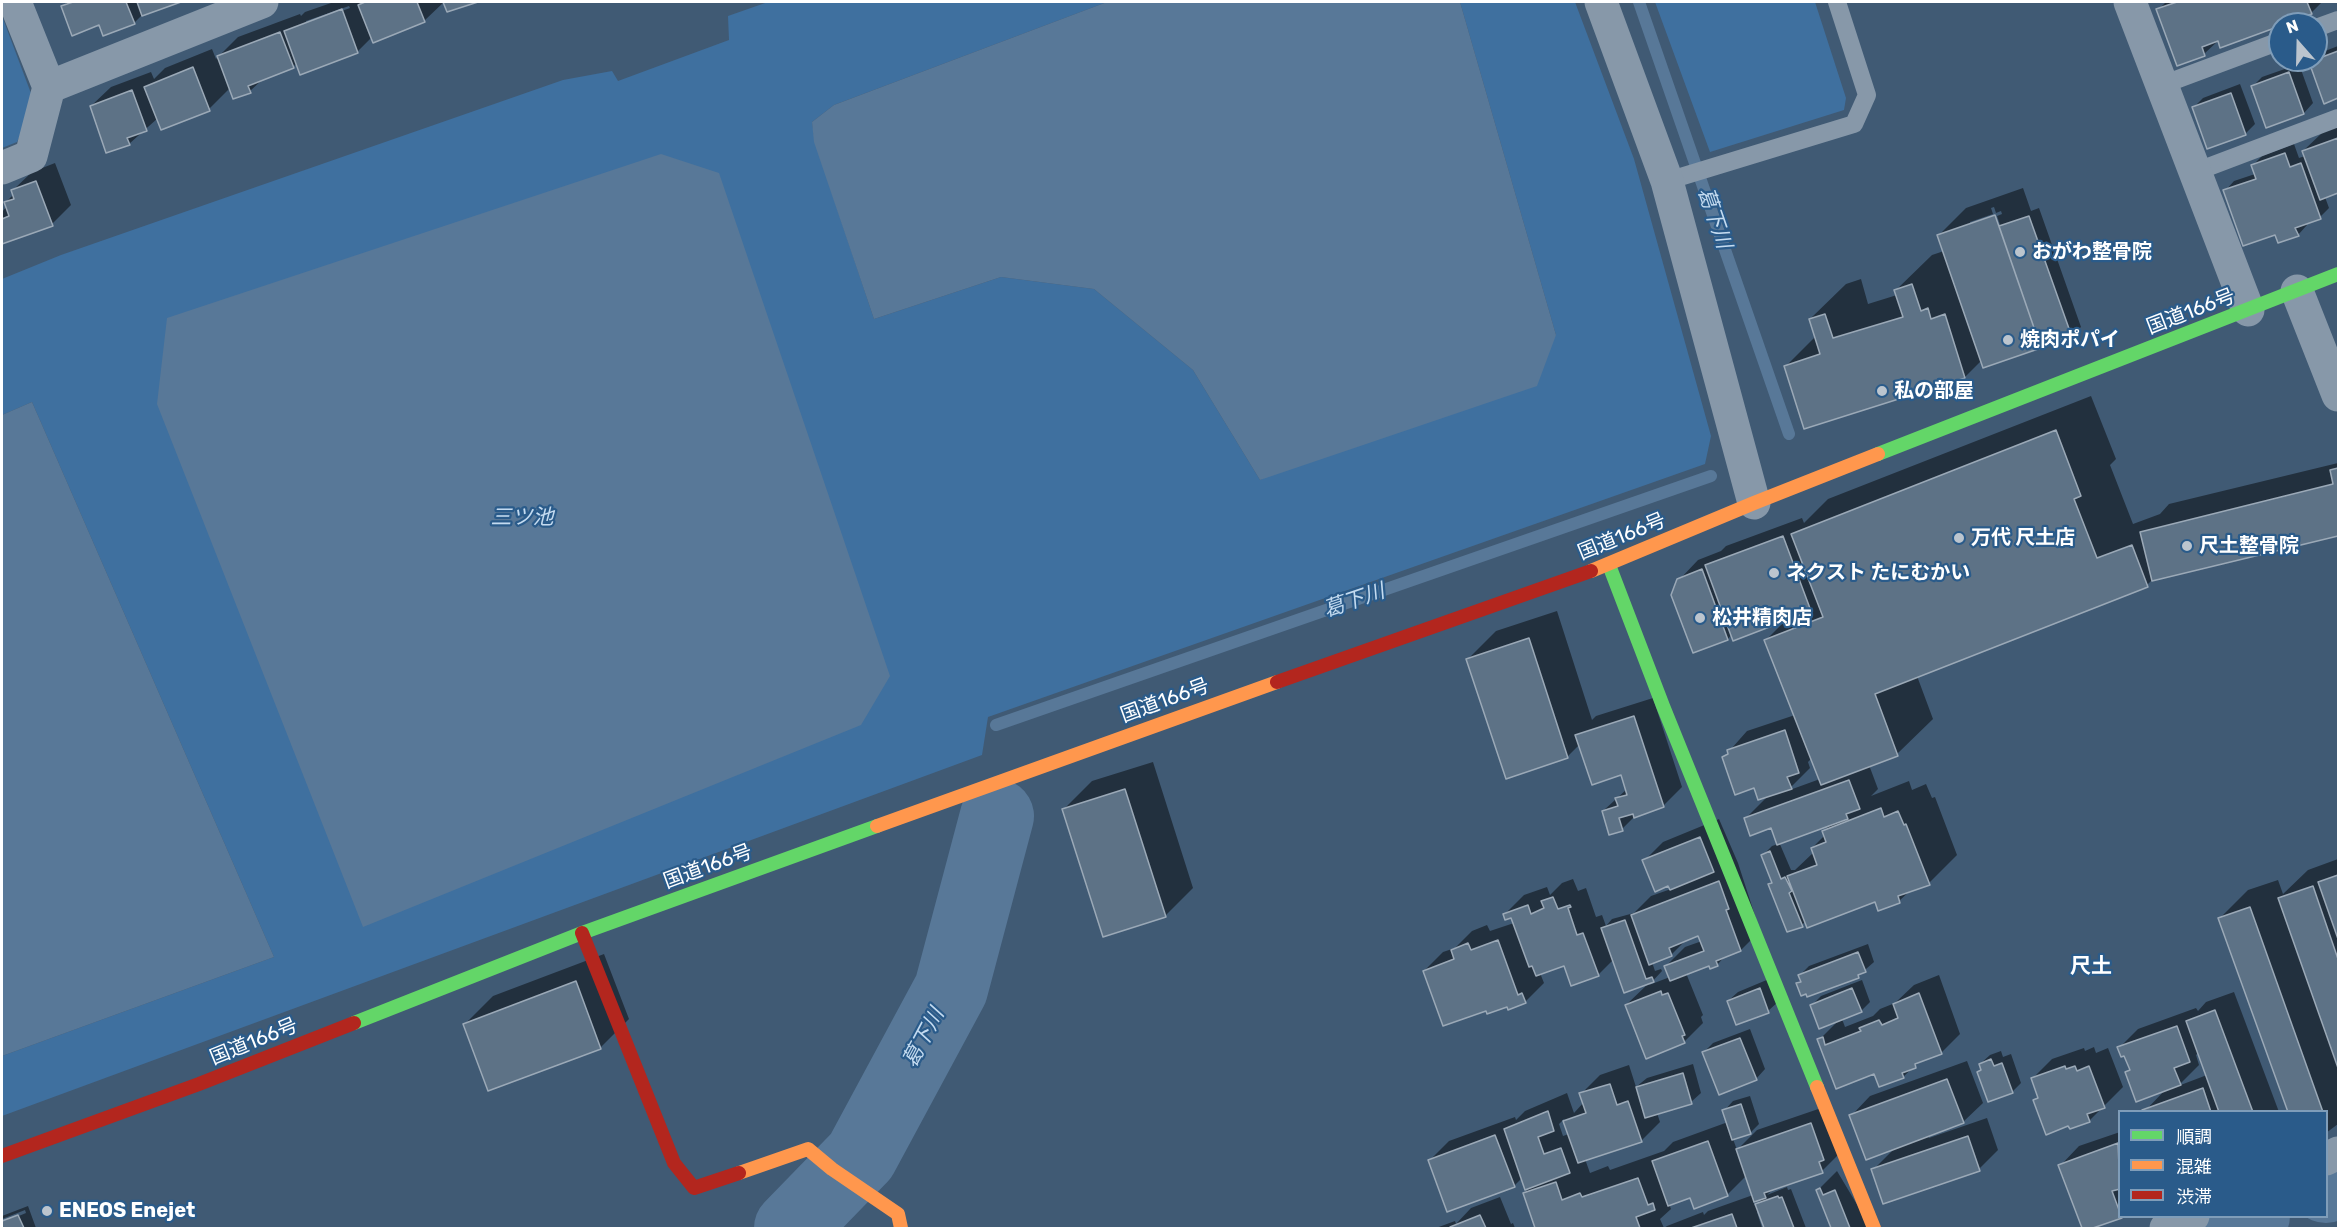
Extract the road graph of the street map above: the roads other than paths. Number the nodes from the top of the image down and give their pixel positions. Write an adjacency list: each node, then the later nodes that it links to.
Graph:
1 (15, 2): 8 (street)
2 (1601, 2): 12 (street)
3 (1837, 2): 12 (lane)
4 (2130, 2): 7 (street)
5 (252, 3): 8 (street)
6 (2268, 45): 7 (lane)
7 (2162, 85): 11 (street)
8 (49, 87): 10 (street)
9 (2338, 118): 11 (lane)
10 (2, 168)
11 (2195, 172): 15 (street)
12 (1667, 181): 17 (street)
13 (2338, 274): 14 (main road, 国道166号)
14 (2297, 291): 15 (main road, 国道166号); 16 (street)
15 (2248, 310): 17 (main road, 国道166号)
16 (2338, 395)
17 (1754, 503): 18 (main road, 国道166号)
18 (1610, 565): 19 (main road, 国道166号); 23 (main road)
19 (582, 933): 20 (main road, 国道166号); 22 (main road)
20 (2, 1156)
21 (2188, 1218): 24 (street)
22 (901, 1228)
23 (1875, 1228)
24 (2166, 1228)

